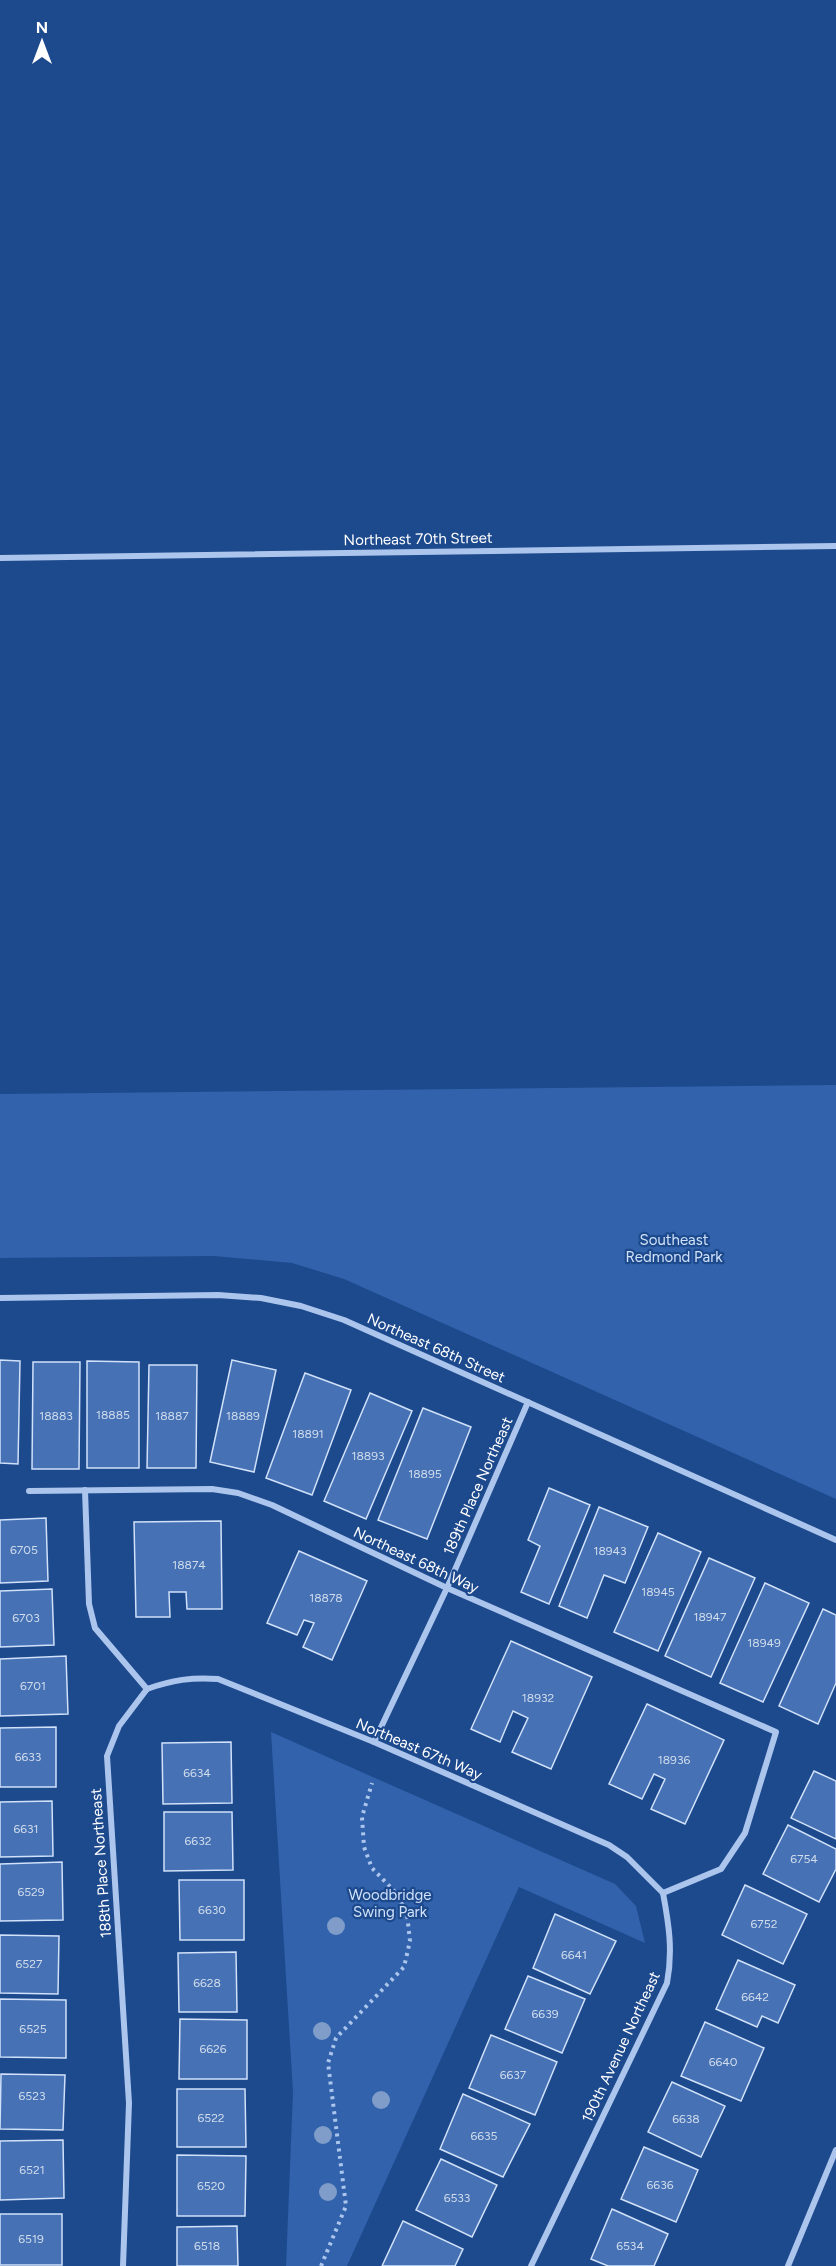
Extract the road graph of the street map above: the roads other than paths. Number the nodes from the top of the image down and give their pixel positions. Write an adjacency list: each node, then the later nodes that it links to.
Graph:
1 (836, 546): 2 (street, Northeast 70th Street)
2 (0, 558)
3 (0, 1298): 4 (street, Northeast 68th Street)
4 (528, 1402): 7 (street, Northeast 68th Street); 8 (street, 189th Place Northeast)
5 (84, 1490): 6 (street, Northeast 68th Way); 8 (street, Northeast 68th Way); 9 (street)
6 (29, 1491)
7 (836, 1540)
8 (447, 1588): 10 (street, 189th Place Northeast); 11 (street, Northeast 68th Way)
9 (147, 1689): 10 (street, Northeast 67th Way); 13 (street, 188th Place Northeast)
10 (374, 1742): 11 (street, Northeast 67th Way)
11 (663, 1893): 14 (street, 190th Avenue Northeast)
12 (836, 2150): 15 (street)
13 (123, 2266)
14 (531, 2266)
15 (788, 2266)

